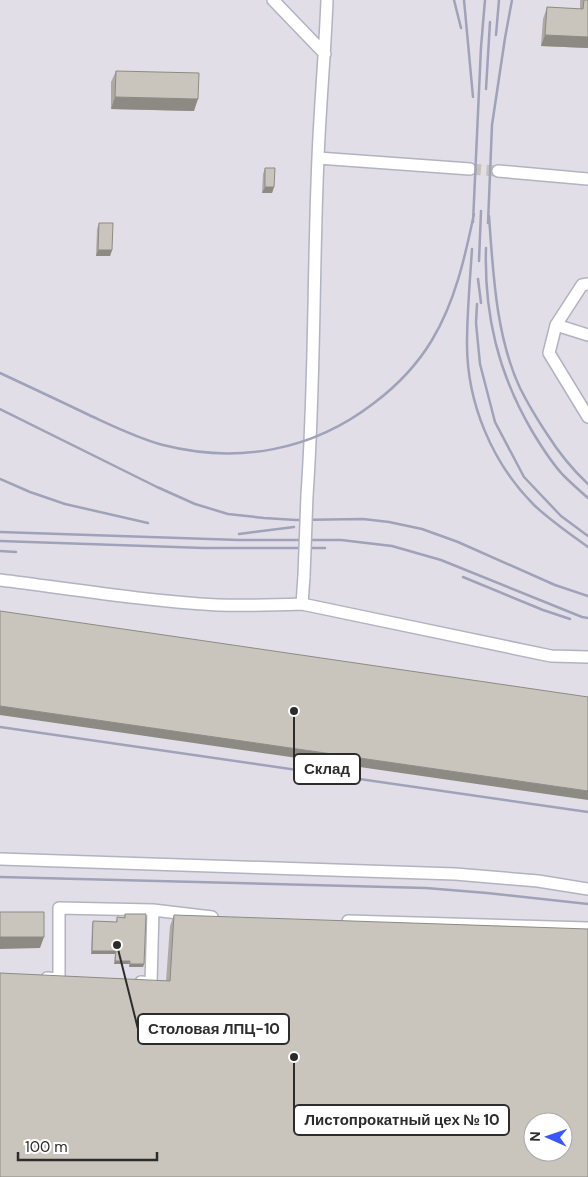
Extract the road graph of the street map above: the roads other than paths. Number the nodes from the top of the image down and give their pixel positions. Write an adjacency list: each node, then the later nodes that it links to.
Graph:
1 (272, 0): 3 (lane)
2 (327, 0): 3 (lane)
3 (324, 54): 4 (lane)
4 (318, 158): 5 (lane); 13 (lane, bridge)
5 (470, 169)
6 (498, 171): 7 (lane)
7 (588, 179)
8 (588, 284): 9 (lane)
9 (556, 325): 10 (lane); 11 (lane)
10 (588, 334)
11 (588, 417)
12 (0, 580): 13 (lane)
13 (302, 604): 14 (lane)
14 (588, 657)
15 (0, 858): 16 (lane)
16 (588, 889)
17 (153, 910): 18 (lane); 21 (lane); 22 (lane)
18 (219, 917)
19 (338, 921): 20 (lane)
20 (588, 928)
21 (39, 978)
22 (133, 982)

